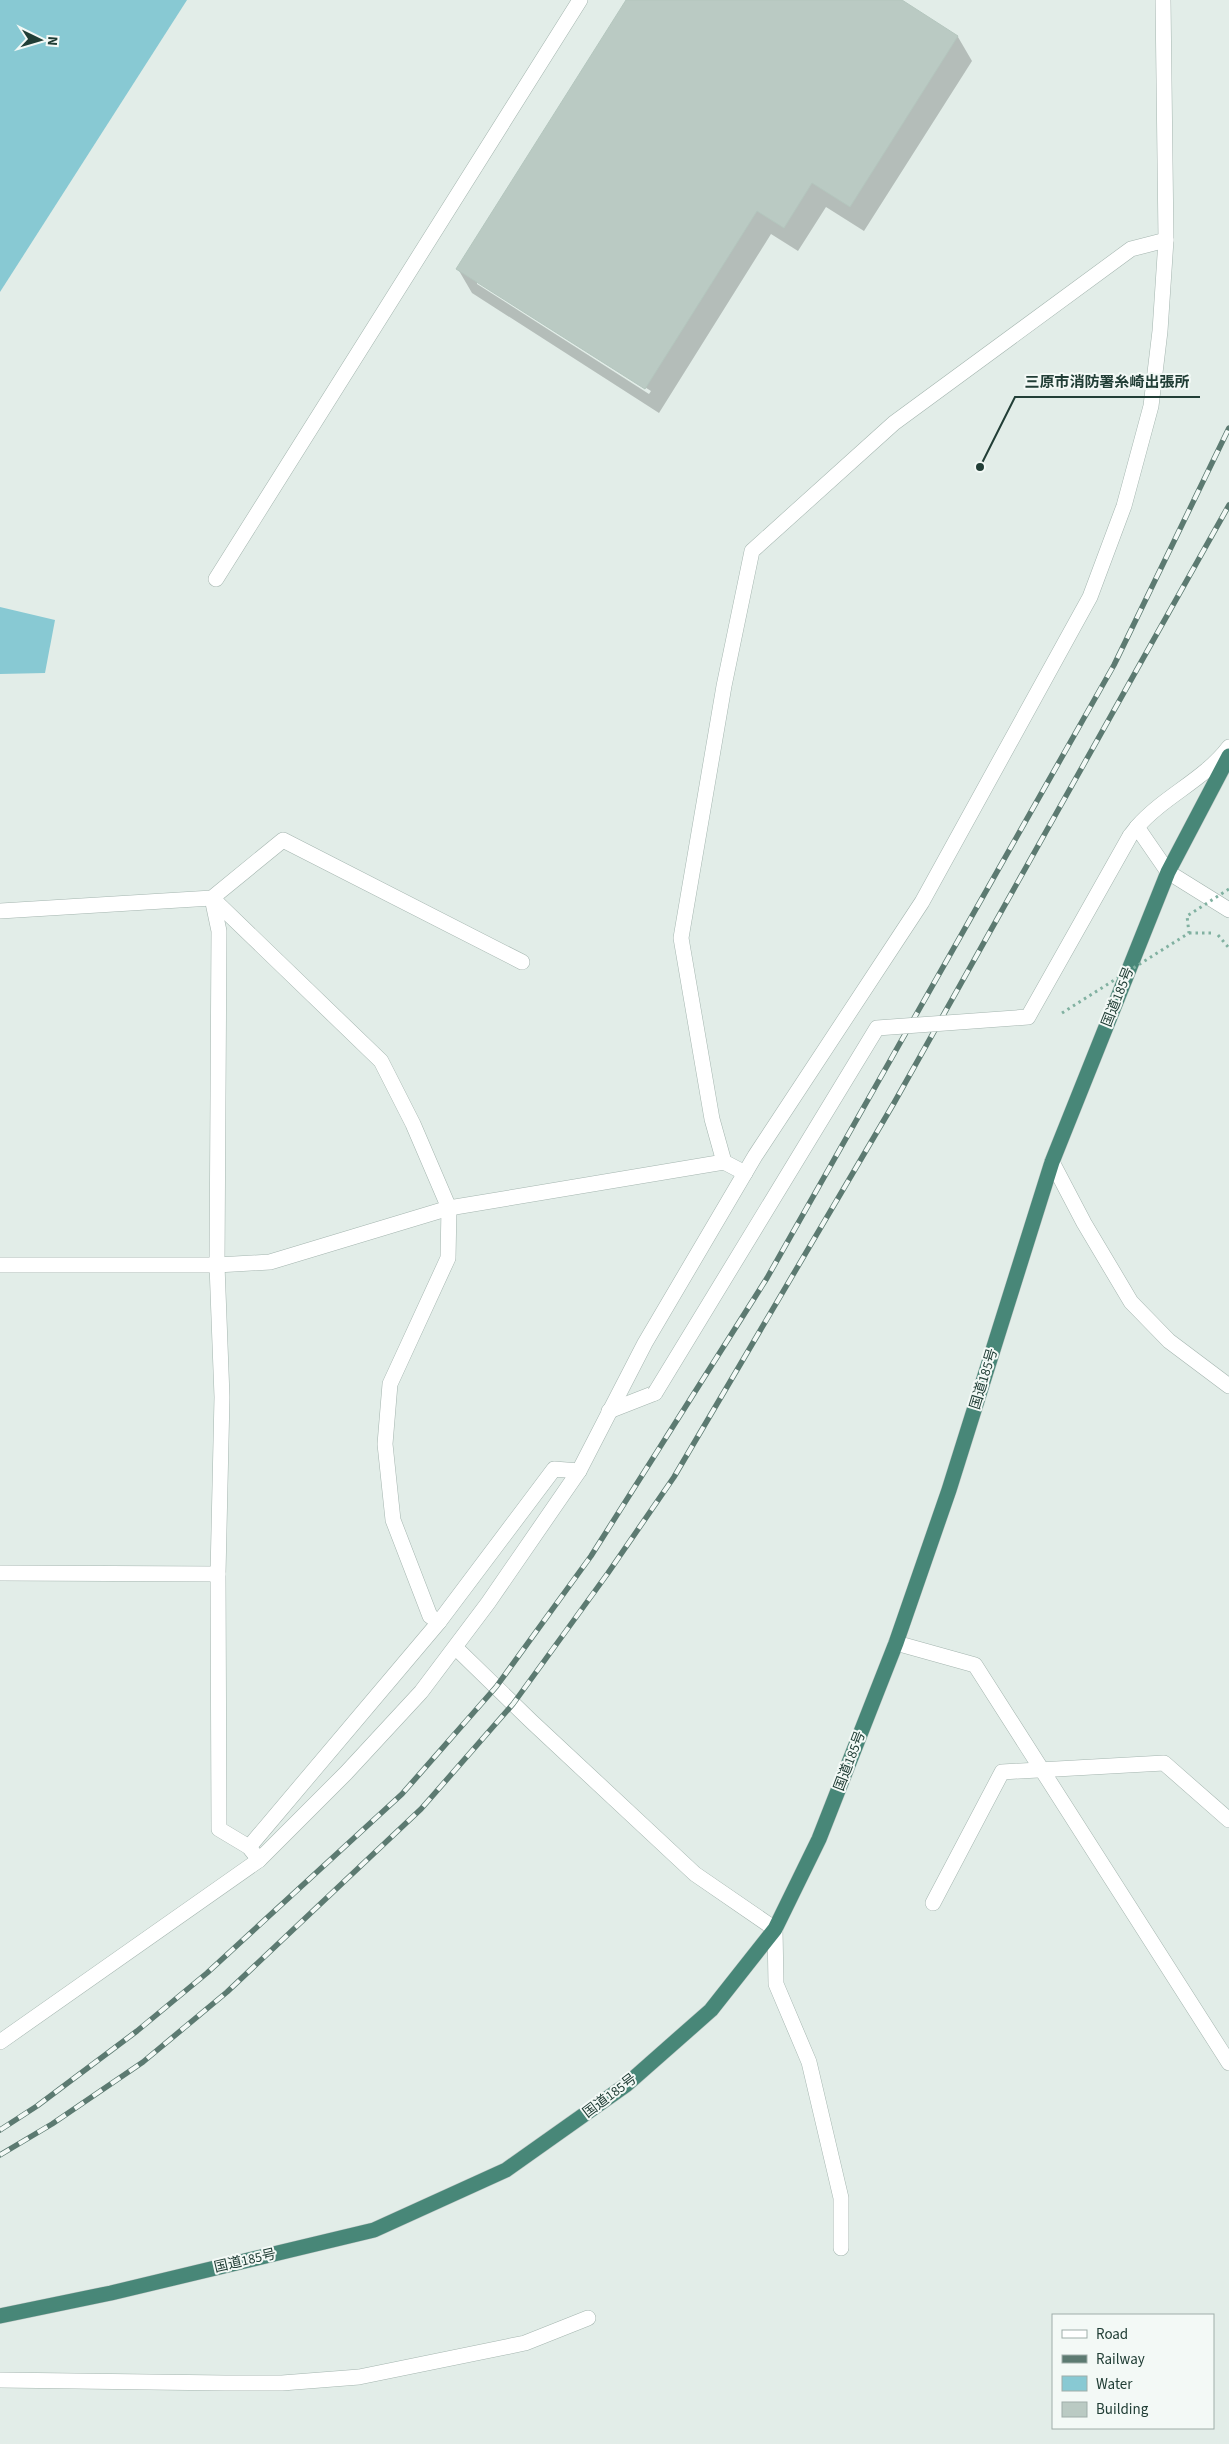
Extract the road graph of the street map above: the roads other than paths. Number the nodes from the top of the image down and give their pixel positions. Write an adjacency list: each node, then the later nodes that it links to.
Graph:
1 (580, 0): 4 (street)
2 (1163, 0): 3 (street)
3 (1166, 240): 13 (street); 15 (street)
4 (216, 579)
5 (1229, 746): 7 (street)
6 (1229, 756): 8 (highway, 国道185号)
7 (1134, 832): 8 (street); 20 (street, bridge)
8 (1168, 872): 10 (street); 14 (highway, 国道185号)
9 (212, 898): 11 (street); 12 (street); 16 (street); 18 (street)
10 (1229, 910)
11 (0, 911)
12 (522, 962)
13 (724, 1162): 15 (street); 16 (street)
14 (1052, 1162): 19 (street); 25 (highway, 国道185号)
15 (745, 1174): 20 (street)
16 (449, 1208): 18 (street); 24 (street)
17 (0, 1265): 18 (street)
18 (218, 1266): 23 (street)
19 (1229, 1386)
20 (609, 1411): 21 (street)
21 (579, 1471): 24 (street); 26 (street)
22 (0, 1573): 23 (street)
23 (218, 1574): 29 (street)
24 (439, 1622): 29 (street)
25 (896, 1643): 27 (street); 32 (highway, 国道185号)
26 (456, 1648): 30 (street); 32 (street)
27 (1042, 1770): 28 (street); 31 (street); 34 (street)
28 (1229, 1820)
29 (249, 1847): 30 (street)
30 (259, 1860): 33 (street)
31 (933, 1903)
32 (775, 1929): 35 (street); 36 (highway, 国道185号)
33 (0, 2042)
34 (1229, 2062)
35 (841, 2248)
36 (0, 2316)
37 (588, 2318): 38 (street)
38 (0, 2380)

